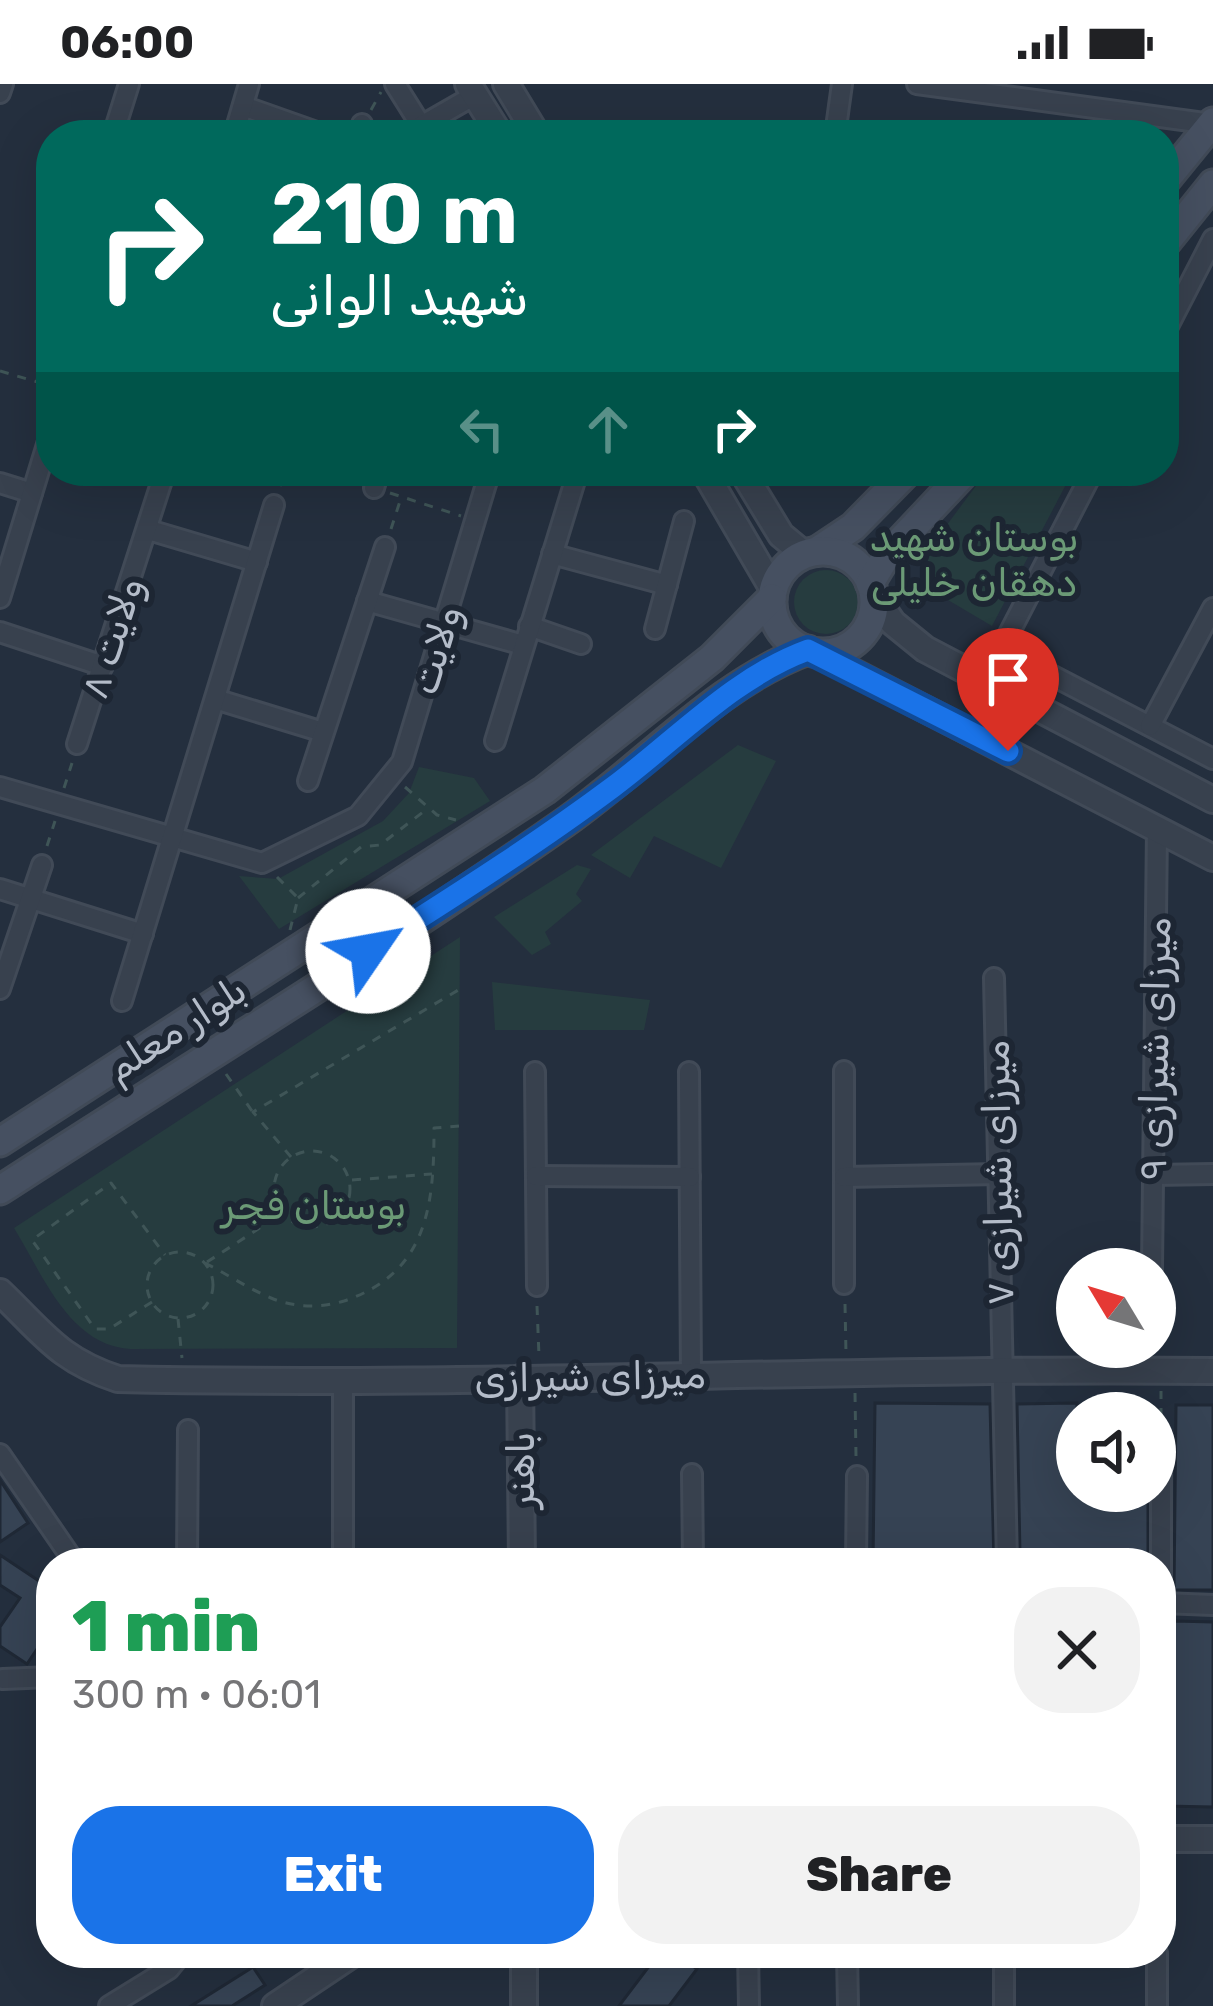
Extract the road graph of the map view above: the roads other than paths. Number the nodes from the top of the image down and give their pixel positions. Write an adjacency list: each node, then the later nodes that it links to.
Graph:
1 (3, 84): 9 (street)
2 (129, 84): 11 (street)
3 (249, 84): 10 (street)
4 (394, 84): 14 (street)
5 (842, 84): 18 (street)
6 (917, 84): 19 (street)
7 (510, 85): 17 (street)
8 (472, 89): 15 (street); 16 (street)
9 (0, 93)
10 (243, 106): 12 (street); 13 (street)
11 (118, 120)
12 (239, 120)
13 (283, 120)
14 (417, 120)
15 (436, 120)
16 (491, 120)
17 (529, 120)
18 (837, 120)
19 (1212, 123): 20 (main road)
20 (1179, 164)
21 (1213, 184): 22 (main road)
22 (1179, 226)
23 (1213, 239): 24 (street)
24 (1179, 305)
25 (36, 481): 35 (street)
26 (0, 483): 35 (street)
27 (161, 486): 38 (street, ولایت ۸)
28 (485, 486): 49 (street, ولایت)
29 (573, 486): 41 (street)
30 (712, 486): 45 (street)
31 (751, 486): 40 (street)
32 (893, 486): 40 (main road)
33 (952, 486): 44 (main road)
34 (1085, 486): 57 (street)
35 (32, 493): 46 (street)
36 (274, 505): 42 (street)
37 (684, 521): 43 (street)
38 (148, 530): 42 (street); 55 (street, ولایت ۸)
39 (386, 547): 47 (street)
40 (811, 553): 44 (main road); 45 (main road)
41 (552, 554): 43 (street); 52 (street)
42 (257, 562): 56 (street)
43 (667, 585): 50 (street)
44 (872, 590): 54 (main road); 64 (street)
45 (773, 594): 54 (main road); 78 (main road, بلوار معلم)
46 (0, 598)
47 (367, 601): 49 (street); 58 (street)
48 (1213, 608): 57 (street)
49 (445, 622): 52 (street); 66 (street, ولایت)
50 (655, 629)
51 (0, 632): 55 (street)
52 (526, 635): 53 (street); 59 (street)
53 (580, 644)
54 (812, 651): 65 (street); 85 (main road, بلوار معلم)
55 (103, 666): 60 (street, ولایت ۸)
56 (214, 699): 58 (street); 66 (street)
57 (1150, 726): 61 (street)
58 (323, 732): 62 (street)
59 (495, 741)
60 (77, 744)
61 (1213, 759)
62 (308, 781)
63 (0, 787): 66 (street)
64 (1213, 800)
65 (1157, 829): 67 (street); 81 (street, میرزای شیرازی ۹)
66 (172, 837): 71 (street)
67 (1213, 858)
68 (42, 865): 70 (street)
69 (0, 890): 70 (street)
70 (30, 899): 71 (street); 73 (street)
71 (143, 934): 74 (street)
72 (994, 978): 79 (street, میرزای شیرازی ۷)
73 (0, 988)
74 (122, 1001)
75 (844, 1071): 84 (street)
76 (535, 1072): 82 (street)
77 (689, 1072): 83 (street)
78 (0, 1142)
79 (999, 1174): 84 (street); 90 (street, میرزای شیرازی ۷)
80 (1213, 1174): 81 (street)
81 (1154, 1175): 86 (street, میرزای شیرازی ۹)
82 (536, 1176): 83 (street); 88 (street)
83 (690, 1177): 92 (street)
84 (844, 1178): 87 (street)
85 (0, 1190)
86 (1152, 1248)
87 (844, 1284)
88 (537, 1286)
89 (0, 1292): 94 (street, میرزای شیرازی)
90 (1002, 1369): 91 (street, میرزای شیرازی); 92 (street, میرزای شیرازی); 106 (street, میرزای شیرازی ۷)
91 (1213, 1371)
92 (692, 1377): 93 (street, میرزای شیرازی)
93 (530, 1378): 94 (street, میرزای شیرازی); 103 (street, باهنر)
94 (343, 1379): 102 (street)
95 (188, 1430): 101 (street)
96 (0, 1454): 100 (street)
97 (692, 1474): 104 (street)
98 (857, 1476): 105 (street)
99 (1161, 1512): 107 (street)
100 (65, 1548)
101 (188, 1548)
102 (343, 1548)
103 (523, 1548)
104 (693, 1548)
105 (856, 1548)
106 (1006, 1548)
107 (1162, 1548)
108 (1176, 1604): 109 (street)
109 (1213, 1605)
110 (36, 1679): 111 (street)
111 (1, 1680)
112 (1176, 1839): 113 (street)
113 (1213, 1839)
114 (170, 1968): 121 (street)
115 (331, 1968): 122 (street)
116 (524, 1968): 123 (street)
117 (748, 1968): 124 (street)
118 (848, 1968): 125 (street)
119 (1004, 1968): 126 (street)
120 (1156, 1968): 127 (street)
121 (109, 2006)
122 (274, 2006)
123 (524, 2006)
124 (749, 2006)
125 (848, 2006)
126 (1004, 2006)
127 (1157, 2006)

